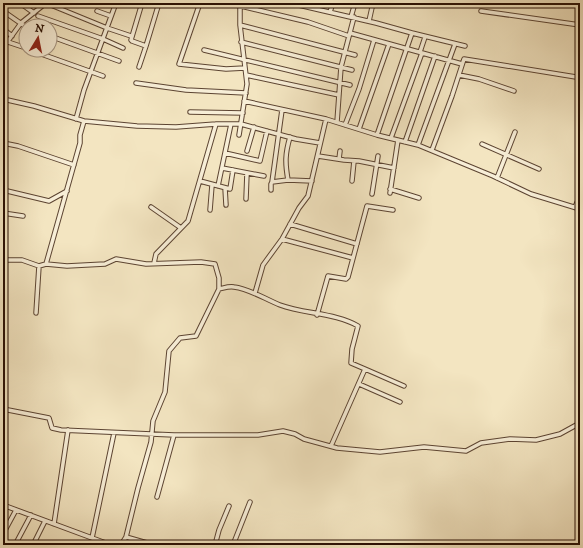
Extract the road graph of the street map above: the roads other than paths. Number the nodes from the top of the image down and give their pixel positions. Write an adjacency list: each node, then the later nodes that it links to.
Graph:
1 (20, 3): 17 (street)
2 (46, 3): 17 (street); 27 (street)
3 (116, 3): 19 (street)
4 (142, 3): 32 (street)
5 (159, 3): 42 (street)
6 (200, 3): 60 (street)
7 (290, 3): 12 (street)
8 (332, 3): 16 (street)
9 (355, 3): 20 (street)
10 (373, 3): 23 (street)
11 (240, 5): 24 (street); 30 (street)
12 (309, 5): 16 (street)
13 (3, 11): 22 (street)
14 (97, 11): 19 (street)
15 (480, 11): 25 (street)
16 (330, 12): 20 (street)
17 (34, 13): 21 (street)
18 (38, 16): 35 (street)
19 (111, 16): 27 (street)
20 (353, 17): 23 (street); 30 (street)
21 (27, 18)
22 (18, 21)
23 (369, 21): 29 (street)
24 (240, 25): 38 (street); 48 (street)
25 (580, 25)
26 (18, 27): 31 (street)
27 (107, 28): 32 (street); 35 (street)
28 (3, 29): 31 (street)
29 (412, 33): 33 (street); 46 (street)
30 (350, 35): 36 (street); 48 (street)
31 (12, 36): 37 (street)
32 (131, 36): 42 (street)
33 (425, 37): 40 (street); 49 (street)
34 (58, 39): 50 (street)
35 (103, 39): 45 (street); 50 (street)
36 (374, 40): 39 (street); 85 (street)
37 (8, 42): 41 (street); 44 (street)
38 (241, 42): 54 (street); 59 (street)
39 (389, 44): 46 (street); 87 (street)
40 (455, 44): 43 (street); 55 (street)
41 (18, 45)
42 (146, 46): 58 (street)
43 (465, 46)
44 (3, 48)
45 (123, 48)
46 (407, 48): 49 (street); 92 (street)
47 (204, 50): 54 (street)
48 (345, 52): 51 (street); 59 (street)
49 (421, 52): 52 (street); 94 (street)
50 (98, 54): 56 (street); 62 (street)
51 (355, 55)
52 (436, 56): 55 (street); 96 (street)
53 (53, 58): 62 (street)
54 (244, 58): 60 (street); 67 (street)
55 (449, 60): 57 (street); 100 (street)
56 (119, 61)
57 (462, 64): 64 (street); 66 (street)
58 (138, 67)
59 (341, 67): 61 (street); 67 (street)
60 (245, 68): 63 (street)
61 (352, 70)
62 (91, 71): 65 (street); 78 (street)
63 (246, 75): 71 (street); 72 (street)
64 (459, 75): 70 (street); 101 (street)
65 (103, 76)
66 (576, 77)
67 (339, 82): 69 (street); 72 (street)
68 (136, 83): 71 (street)
69 (350, 84)
70 (514, 91)
71 (246, 93): 74 (street)
72 (339, 95): 81 (street)
73 (3, 99): 78 (street)
74 (244, 101): 75 (street); 77 (street)
75 (282, 110): 79 (street); 90 (street)
76 (190, 112): 77 (street)
77 (242, 113): 84 (street)
78 (76, 119): 80 (street)
79 (326, 119): 81 (street); 98 (street)
80 (84, 121): 82 (street); 111 (street)
81 (337, 122): 85 (street)
82 (216, 124): 83 (street); 121 (street)
83 (231, 124): 84 (street); 104 (street)
84 (242, 124): 86 (street); 91 (street)
85 (345, 125): 87 (street)
86 (254, 127): 88 (street); 102 (street)
87 (359, 129): 92 (street)
88 (267, 131): 90 (street); 104 (street)
89 (515, 132): 105 (street)
90 (279, 134): 93 (street); 122 (street)
91 (239, 135)
92 (377, 135): 94 (street)
93 (290, 137): 98 (street); 119 (street)
94 (391, 138): 95 (street)
95 (398, 140): 96 (street); 113 (street)
96 (405, 142): 100 (street)
97 (3, 143): 111 (street)
98 (320, 143): 106 (street)
99 (482, 144): 105 (street)
100 (418, 145): 101 (street)
101 (432, 150): 118 (street)
102 (247, 151)
103 (340, 151): 108 (street)
104 (225, 153): 112 (street)
105 (506, 154): 114 (street); 118 (street)
106 (318, 156): 108 (street); 123 (street)
107 (378, 156): 110 (street)
108 (338, 159): 109 (street)
109 (354, 161): 110 (street); 120 (street)
110 (377, 164): 113 (street); 130 (street)
111 (74, 165): 129 (street)
112 (222, 168): 115 (street); 125 (street)
113 (394, 168): 132 (street)
114 (539, 169)
115 (232, 170): 116 (street); 126 (street)
116 (247, 173): 117 (street); 133 (street)
117 (264, 176)
118 (497, 178): 136 (street)
119 (288, 180): 122 (street); 123 (street)
120 (352, 180)
121 (200, 181): 124 (street); 143 (street)
122 (272, 182): 128 (street)
123 (312, 182): 142 (street)
124 (212, 185): 125 (street); 138 (street)
125 (218, 186): 126 (street)
126 (225, 188): 134 (street)
127 (3, 190): 129 (street)
128 (271, 190)
129 (67, 191): 148 (street)
130 (372, 194)
131 (580, 196): 136 (street)
132 (419, 198)
133 (246, 199)
134 (226, 205)
135 (151, 207): 143 (street)
136 (575, 207): 137 (street)
137 (580, 209)
138 (210, 210)
139 (393, 210): 145 (street)
140 (3, 213): 141 (street)
141 (23, 216)
142 (290, 224): 144 (street); 145 (street)
143 (181, 228): 149 (street)
144 (282, 239): 146 (street); 152 (street)
145 (357, 244): 146 (street)
146 (353, 258): 154 (street)
147 (3, 260): 150 (street)
148 (46, 264): 149 (street); 150 (street)
149 (154, 264): 151 (street)
150 (39, 266): 153 (street)
151 (219, 289): 152 (street); 163 (street)
152 (255, 293): 154 (street)
153 (36, 313)
154 (317, 315): 155 (street)
155 (365, 369): 156 (street); 157 (street)
156 (359, 384): 158 (street); 165 (street)
157 (404, 386)
158 (400, 402)
159 (3, 410): 161 (street)
160 (580, 423): 165 (street)
161 (68, 430): 162 (street); 173 (street)
162 (114, 433): 163 (street); 176 (street)
163 (152, 434): 164 (street); 175 (street)
164 (174, 435): 165 (street); 166 (street)
165 (332, 446)
166 (157, 497)
167 (250, 502): 183 (street)
168 (3, 505): 170 (street)
169 (229, 506): 182 (street)
170 (16, 510): 171 (street); 174 (street)
171 (31, 515): 172 (street); 177 (street)
172 (45, 521): 173 (street); 178 (street)
173 (54, 524): 176 (street)
174 (3, 534)
175 (126, 537): 180 (street); 181 (street)
176 (92, 538): 179 (street)
177 (15, 545)
178 (33, 545)
179 (111, 545)
180 (121, 545)
181 (154, 545)
182 (215, 545)
183 (233, 545)

